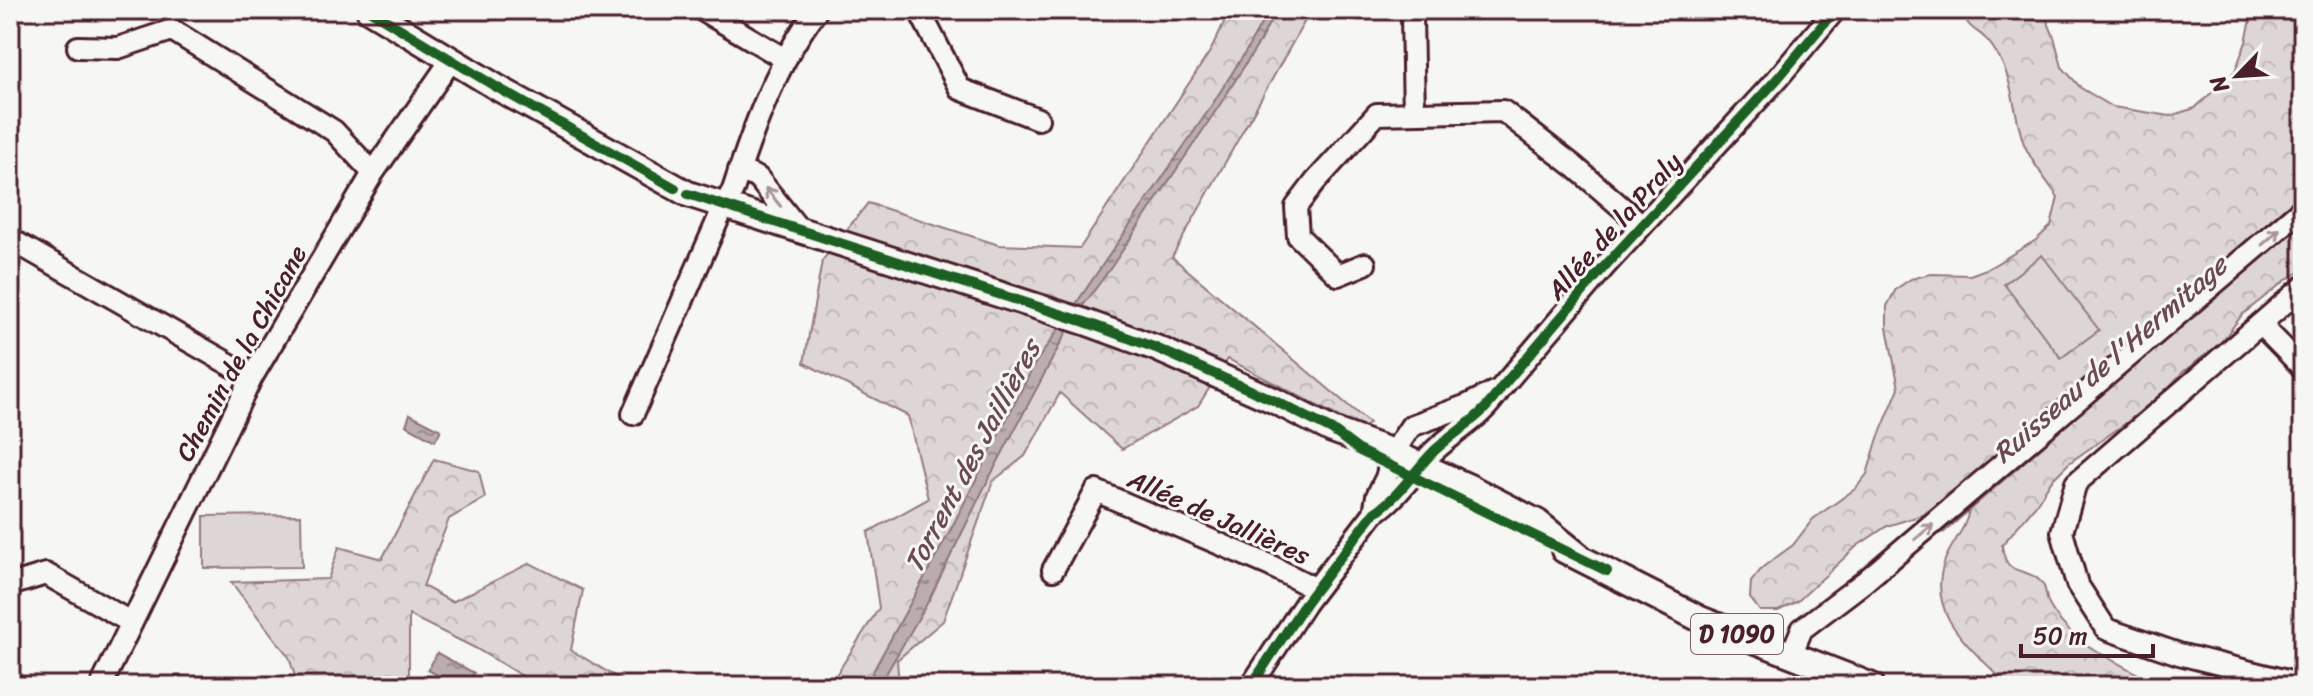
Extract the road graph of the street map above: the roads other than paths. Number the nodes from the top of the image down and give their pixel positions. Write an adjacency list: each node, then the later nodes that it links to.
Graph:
1 (369, 10): 8 (main road, D 1090)
2 (702, 10): 9 (street)
3 (817, 10): 9 (street)
4 (919, 10): 11 (street)
5 (1826, 13): 16 (street, Allée de la Praly)
6 (1412, 17): 10 (street)
7 (78, 47): 13 (street)
8 (452, 59): 13 (street, Chemin de la Chicane); 14 (main road, D 1090)
9 (785, 59): 12 (street)
10 (1414, 113): 16 (street); 19 (street)
11 (1038, 119)
12 (739, 170): 14 (street); 17 (street, one-way to 12)
13 (373, 173): 23 (street, Chemin de la Chicane)
14 (724, 206): 17 (main road, D 1090); 25 (street)
15 (2303, 208): 33 (street, one-way to 15)
16 (1642, 225): 24 (street, Allée de la Praly)
17 (801, 232): 28 (main road, D 1090)
18 (10, 239): 23 (street)
19 (1365, 264)
20 (2303, 287): 21 (street)
21 (2260, 324): 22 (street); 34 (street)
22 (2303, 368)
23 (252, 377): 32 (street, Chemin de la Chicane)
24 (1501, 388): 26 (street, Allée de la Praly); 27 (street, Allée de la Praly)
25 (633, 414)
26 (1438, 416): 27 (street); 28 (street, Allée de la Praly)
27 (1454, 435): 28 (street, Allée de la Praly)
28 (1404, 465): 31 (street); 33 (main road, D 1090)
29 (1053, 570): 31 (street, Allée de Jallières)
30 (10, 585): 32 (street)
31 (1316, 589): 36 (street)
32 (132, 623): 35 (street, Chemin de la Chicane)
33 (1791, 655): 37 (main road, D 1090)
34 (2303, 685)
35 (101, 686)
36 (1251, 686)
37 (1872, 686)

